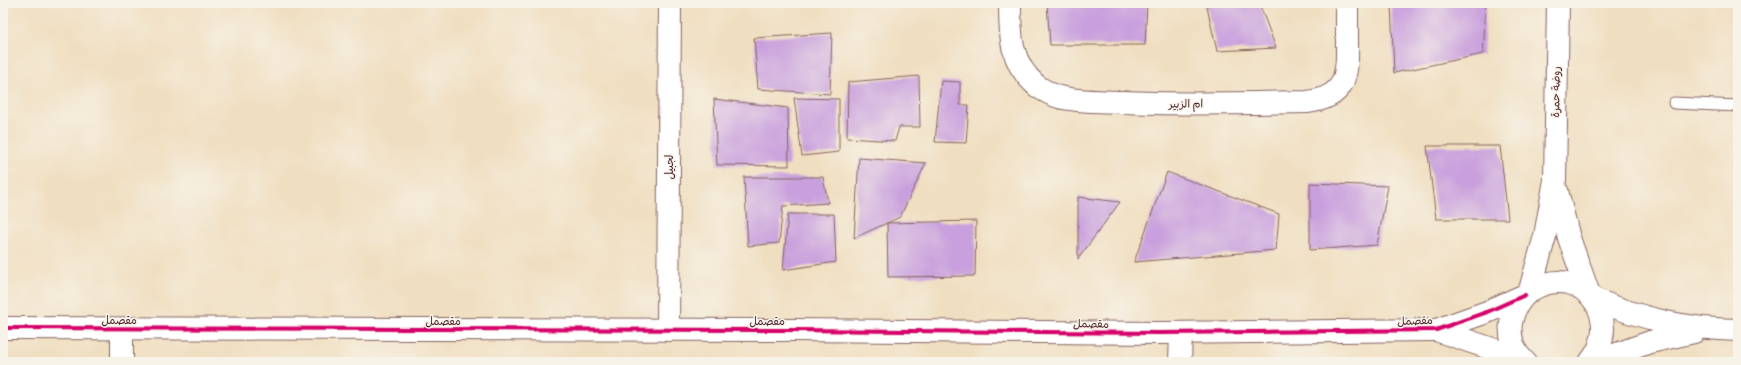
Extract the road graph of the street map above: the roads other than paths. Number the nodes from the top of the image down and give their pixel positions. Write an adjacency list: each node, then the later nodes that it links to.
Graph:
1 (670, 3): 13 (street, لجبيل)
2 (1010, 3): 3 (street, ام الزبير)
3 (1347, 3)
4 (1558, 3): 7 (street, روضة حمرة)
5 (1674, 104): 6 (lane)
6 (1738, 106)
7 (1555, 180): 8 (street, روضة حمرة); 9 (street, روضة حمرة)
8 (1527, 293): 9 (street, مقصمل); 14 (street, مقصمل); 17 (street, روضة حمرة)
9 (1591, 296): 12 (street); 20 (street, روضة حمرة)
10 (3, 328): 11 (street, مقصمل)
11 (122, 329): 13 (street, مقصمل); 18 (street)
12 (1715, 329): 15 (street); 21 (street)
13 (668, 330): 16 (street, مقصمل)
14 (1436, 330): 16 (street, مقصمل); 17 (street, مقصمل)
15 (1738, 330)
16 (1181, 333): 19 (street)
17 (1523, 361)
18 (122, 362)
19 (1180, 362)
20 (1590, 362)
21 (1594, 362)

